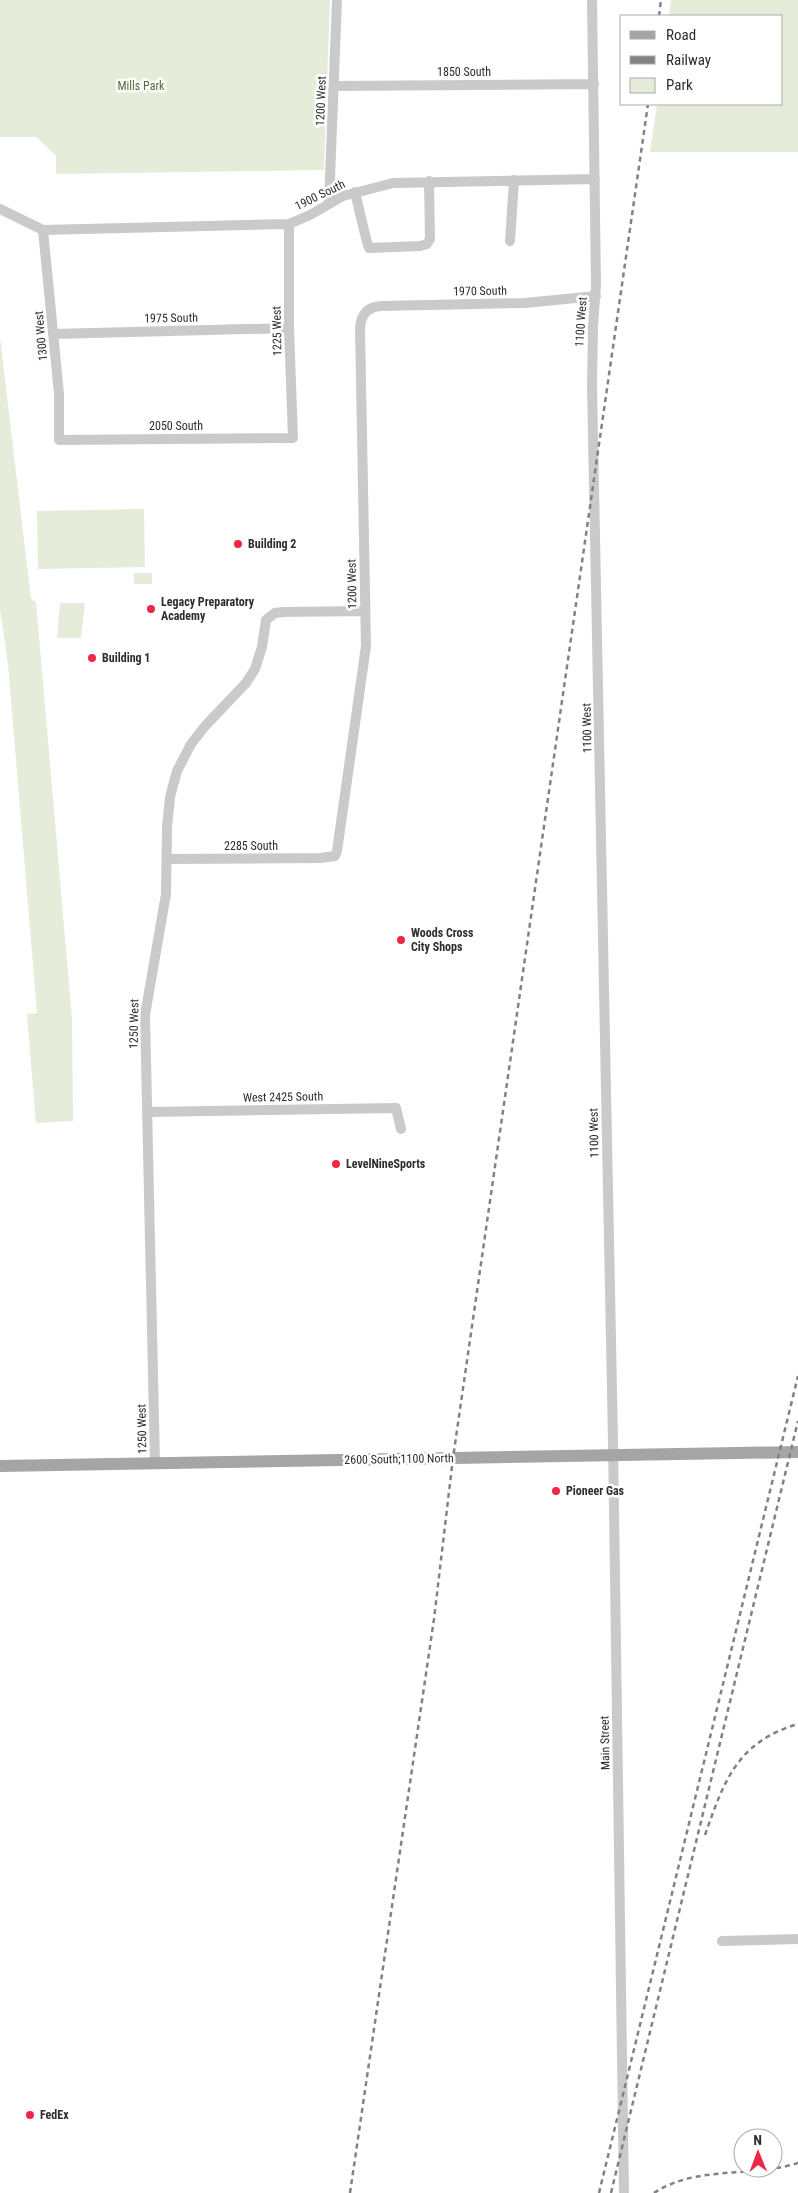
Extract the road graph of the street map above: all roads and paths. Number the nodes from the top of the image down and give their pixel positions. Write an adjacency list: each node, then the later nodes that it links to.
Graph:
1 (337, 0): 4 (street, 1200 West)
2 (592, 0): 3 (street, 1100 West)
3 (594, 84): 4 (street, 1850 South); 5 (street, 1100 West)
4 (334, 86): 9 (street, 1200 West)
5 (595, 179): 6 (street, 1900 South); 14 (street, 1100 West)
6 (514, 180): 7 (street, 1900 South); 13 (street)
7 (429, 181): 8 (street, 1900 South); 8 (street)
8 (355, 192): 9 (street, 1900 South)
9 (329, 203): 11 (street, 1900 South)
10 (0, 209): 12 (street, 1900 South)
11 (289, 224): 12 (street, 1900 South); 16 (street, 1225 West)
12 (43, 230): 17 (street, 1300 West)
13 (510, 241)
14 (596, 296): 15 (street, 1970 South); 26 (street, 1100 West)
15 (366, 311): 20 (street, 1200 West)
16 (289, 328): 17 (street, 1975 South); 18 (street, 1225 West)
17 (54, 334): 19 (street, 1300 West)
18 (293, 438): 19 (street, 2050 South)
19 (59, 440)
20 (365, 611): 21 (street, 1200 West); 22 (street, 1250 West)
21 (335, 856): 22 (street, 2285 South)
22 (167, 859): 23 (street, 1250 West)
23 (148, 1112): 24 (street, West 2425 South); 27 (street, 1250 West)
24 (401, 1129)
25 (798, 1452): 26 (main road, 2600 South;1100 North)
26 (612, 1455): 27 (main road, 2600 South;1100 North); 31 (street, Main Street)
27 (154, 1464): 28 (main road, 2600 South;1100 North)
28 (0, 1466)
29 (798, 1939): 30 (street)
30 (722, 1941)
31 (622, 2030): 32 (street, Main Street); 33 (street, Main Street)
32 (624, 2193)
33 (628, 2193)

